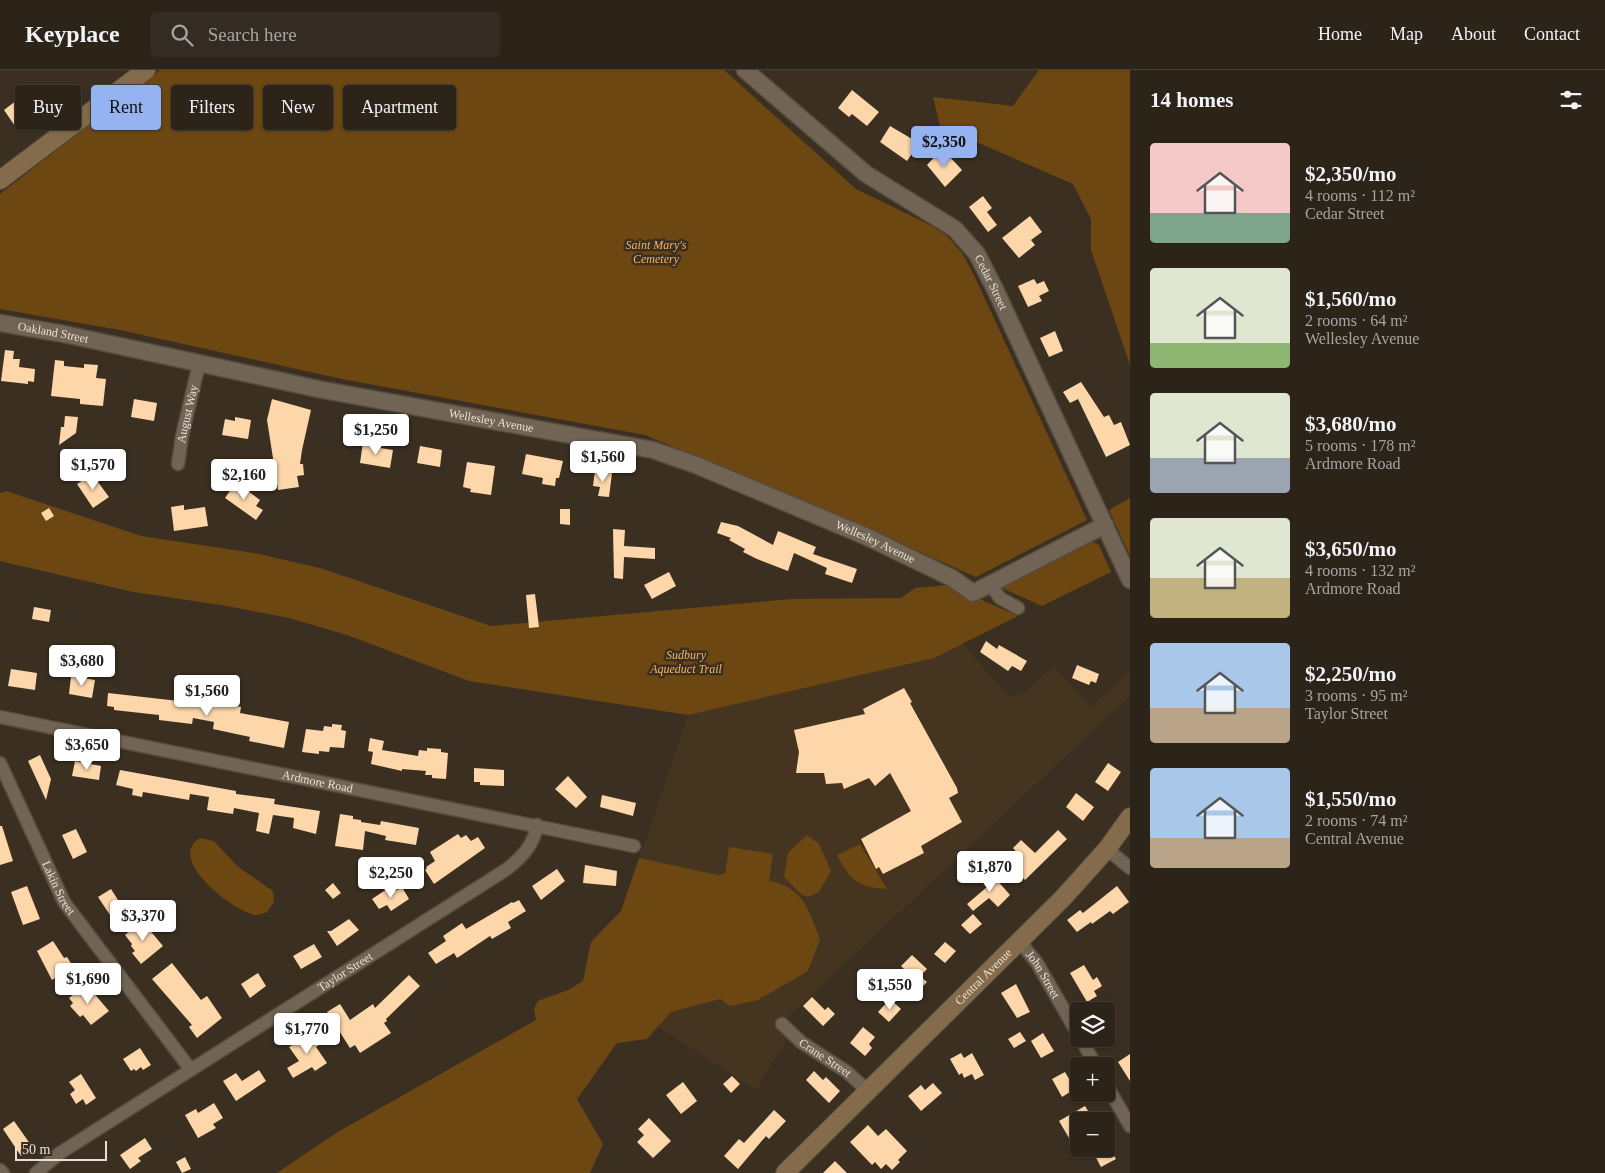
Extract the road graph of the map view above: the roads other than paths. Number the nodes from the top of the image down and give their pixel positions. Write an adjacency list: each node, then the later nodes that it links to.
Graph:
1 (146, 70): 3 (main road)
2 (745, 70): 8 (street, Cedar Street)
3 (0, 180)
4 (0, 323): 5 (street, Oakland Street)
5 (104, 342): 6 (street, Wellesley Avenue)
6 (199, 364): 7 (street, August Way); 10 (street, Wellesley Avenue)
7 (178, 464)
8 (1105, 525): 9 (street, Cedar Street); 10 (street)
9 (1130, 580)
10 (991, 584): 11 (street)
11 (1018, 608)
12 (0, 717): 15 (street, Ardmore Road)
13 (0, 763): 22 (street, Lakin Street)
14 (1130, 817): 17 (main road, Central Avenue)
15 (537, 825): 16 (street, Ardmore Road); 22 (street, Taylor Street)
16 (634, 846)
17 (1107, 849): 18 (street); 19 (main road, Central Avenue)
18 (1130, 868)
19 (1020, 942): 20 (street, John Street); 23 (main road, Central Avenue)
20 (1070, 1020)
21 (782, 1024): 23 (street, Crane Street)
22 (191, 1070): 29 (street, Taylor Street)
23 (868, 1091): 27 (main road, Central Avenue)
24 (1115, 1100): 25 (street)
25 (1130, 1126)
26 (0, 1170): 28 (street)
27 (789, 1171)
28 (3, 1173)
29 (36, 1173)

